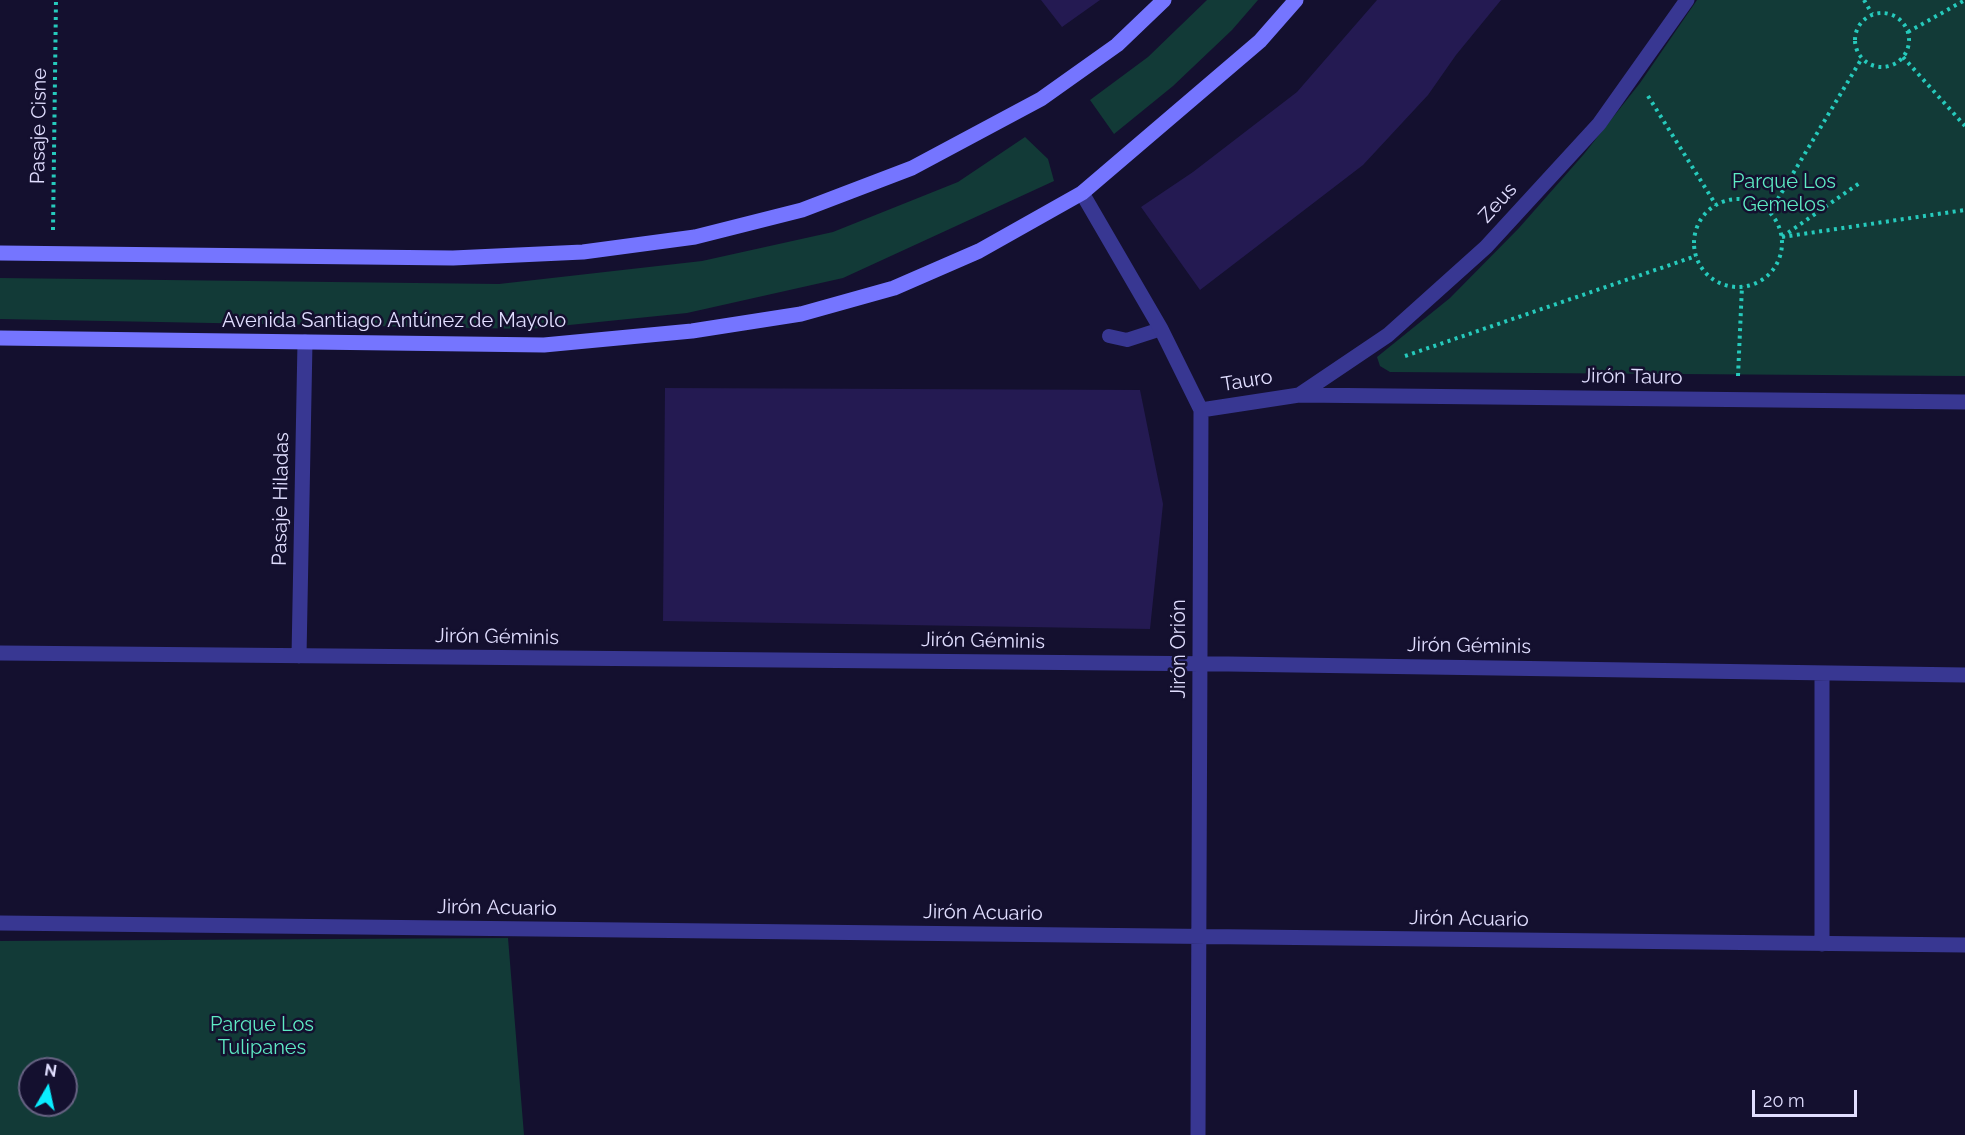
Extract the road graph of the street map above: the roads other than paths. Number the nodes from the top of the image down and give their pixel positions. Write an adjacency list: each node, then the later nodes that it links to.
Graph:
1 (1164, 0): 5 (main road)
2 (1296, 0): 4 (main road, Avenida Santiago Antúnez de Mayolo)
3 (1686, 0): 10 (street, Zeus)
4 (1082, 193): 6 (street, Jirón Orión); 9 (main road, Avenida Santiago Antúnez de Mayolo)
5 (0, 253)
6 (1161, 329): 7 (lane); 12 (street, Jirón Orión)
7 (1109, 336)
8 (0, 338): 9 (main road, Avenida Santiago Antúnez de Mayolo)
9 (305, 342): 14 (street, Pasaje Hiladas)
10 (1299, 395): 11 (street, Jirón Tauro); 12 (street, Tauro)
11 (1965, 402)
12 (1201, 410): 15 (street, Jirón Orión)
13 (0, 653): 14 (street, Jirón Géminis)
14 (299, 656): 15 (street, Jirón Géminis)
15 (1200, 664): 16 (street, Jirón Géminis); 19 (street, Jirón Orión)
16 (1822, 673): 17 (street, Jirón Géminis); 20 (street)
17 (1965, 675)
18 (0, 923): 19 (street, Jirón Acuario)
19 (1200, 937): 20 (street, Jirón Acuario); 22 (street, Jirón Orión)
20 (1822, 944): 21 (street, Jirón Acuario)
21 (1965, 945)
22 (1198, 1135)

